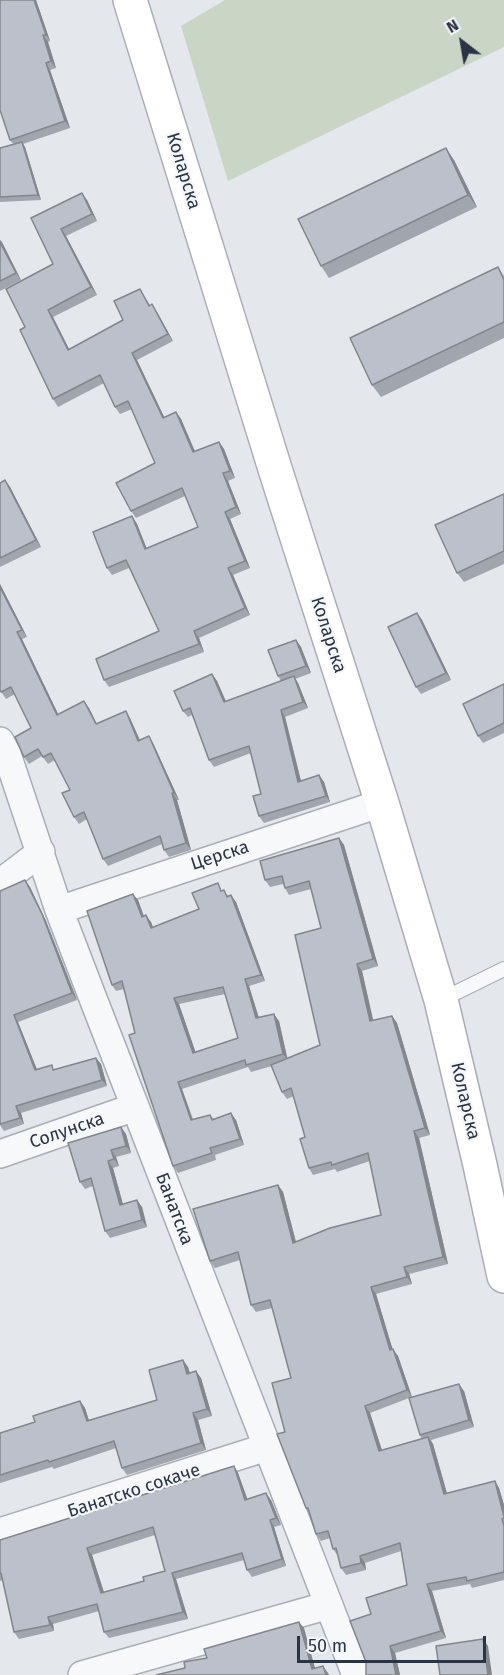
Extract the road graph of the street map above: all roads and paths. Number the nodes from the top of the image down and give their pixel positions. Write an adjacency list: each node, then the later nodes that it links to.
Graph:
1 (130, 0): 3 (main road, Коларска)
2 (0, 741): 4 (street, Банатска)
3 (382, 803): 6 (street, Церска); 8 (main road, Коларска)
4 (41, 852): 5 (street); 6 (street, Банатска)
5 (0, 883)
6 (59, 910): 9 (street, Банатска)
7 (504, 969): 8 (lane)
8 (441, 1000): 11 (main road, Коларска)
9 (135, 1107): 10 (street, Солунска); 12 (street, Банатска)
10 (0, 1154)
11 (504, 1276)
12 (267, 1447): 13 (street, Банатско сокаче); 14 (street, Банатска)
13 (0, 1532)
14 (329, 1605): 15 (street); 16 (street, Банатска)
15 (82, 1675)
16 (356, 1675)

